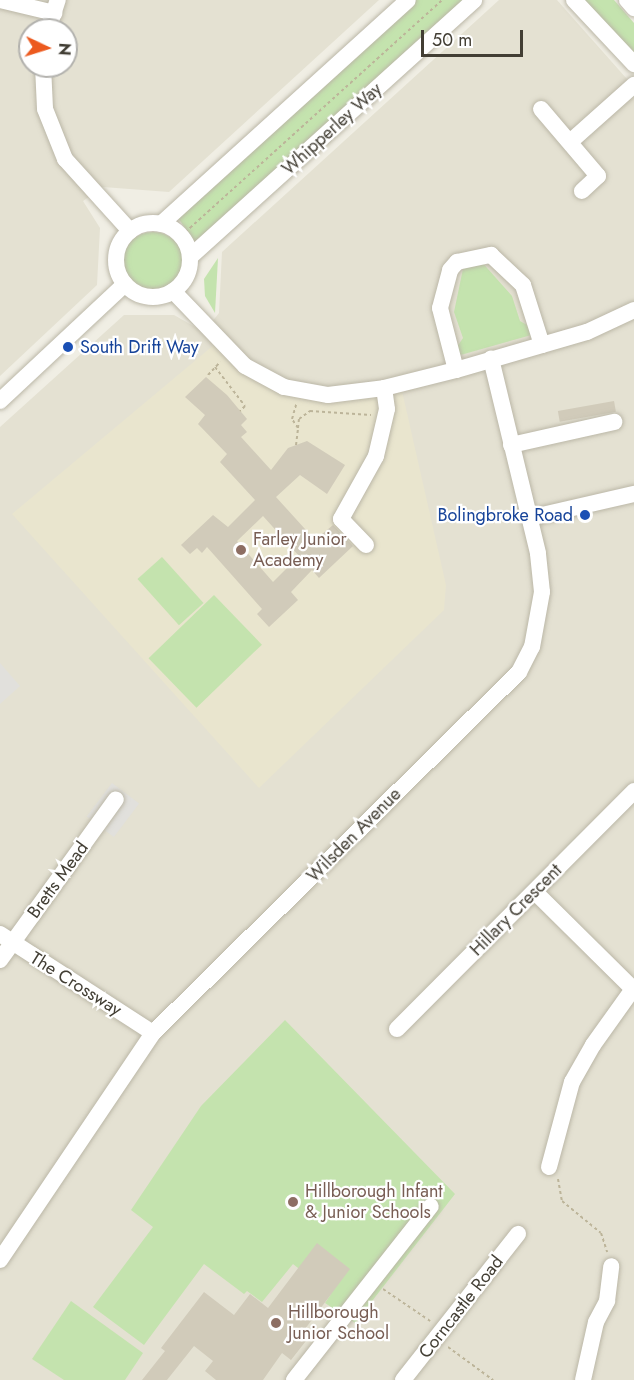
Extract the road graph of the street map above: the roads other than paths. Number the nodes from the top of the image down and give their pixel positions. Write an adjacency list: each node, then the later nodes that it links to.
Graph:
1 (0, 0): 6 (street)
2 (408, 0): 14 (street)
3 (474, 0): 16 (street, Whipperley Way)
4 (574, 0): 8 (street)
5 (627, 0): 7 (street)
6 (56, 6)
7 (634, 8)
8 (634, 64)
9 (44, 78): 15 (street)
10 (634, 85): 12 (street)
11 (541, 109): 12 (street)
12 (570, 142): 13 (street)
13 (582, 191)
14 (161, 224): 15 (street); 16 (street)
15 (130, 231): 17 (street)
16 (190, 257): 18 (street)
17 (125, 284): 18 (street); 24 (street)
18 (173, 291): 23 (street)
19 (634, 310): 20 (street)
20 (542, 345): 21 (street); 22 (street)
21 (492, 359): 22 (street); 26 (street, Wilsden Avenue)
22 (456, 370): 23 (street)
23 (384, 388): 29 (street)
24 (0, 401)
25 (614, 422): 26 (street)
26 (511, 446): 28 (street, Wilsden Avenue)
27 (634, 494): 28 (street)
28 (529, 518): 37 (street, Wilsden Avenue)
29 (366, 545)
30 (634, 791): 32 (street, Hillary Crescent)
31 (116, 800): 33 (street, Bretts Mead)
32 (535, 892): 35 (street); 36 (street, Hillary Crescent)
33 (6, 939): 34 (street, Bretts Mead); 37 (street, The Crossway)
34 (0, 960)
35 (633, 990): 38 (street)
36 (397, 1029)
37 (153, 1033): 41 (street, Wilsden Avenue)
38 (549, 1167)
39 (431, 1206): 43 (street)
40 (518, 1234): 44 (street, Corncastle Road)
41 (0, 1260)
42 (611, 1266): 45 (street)
43 (294, 1380)
44 (403, 1380)
45 (583, 1380)

